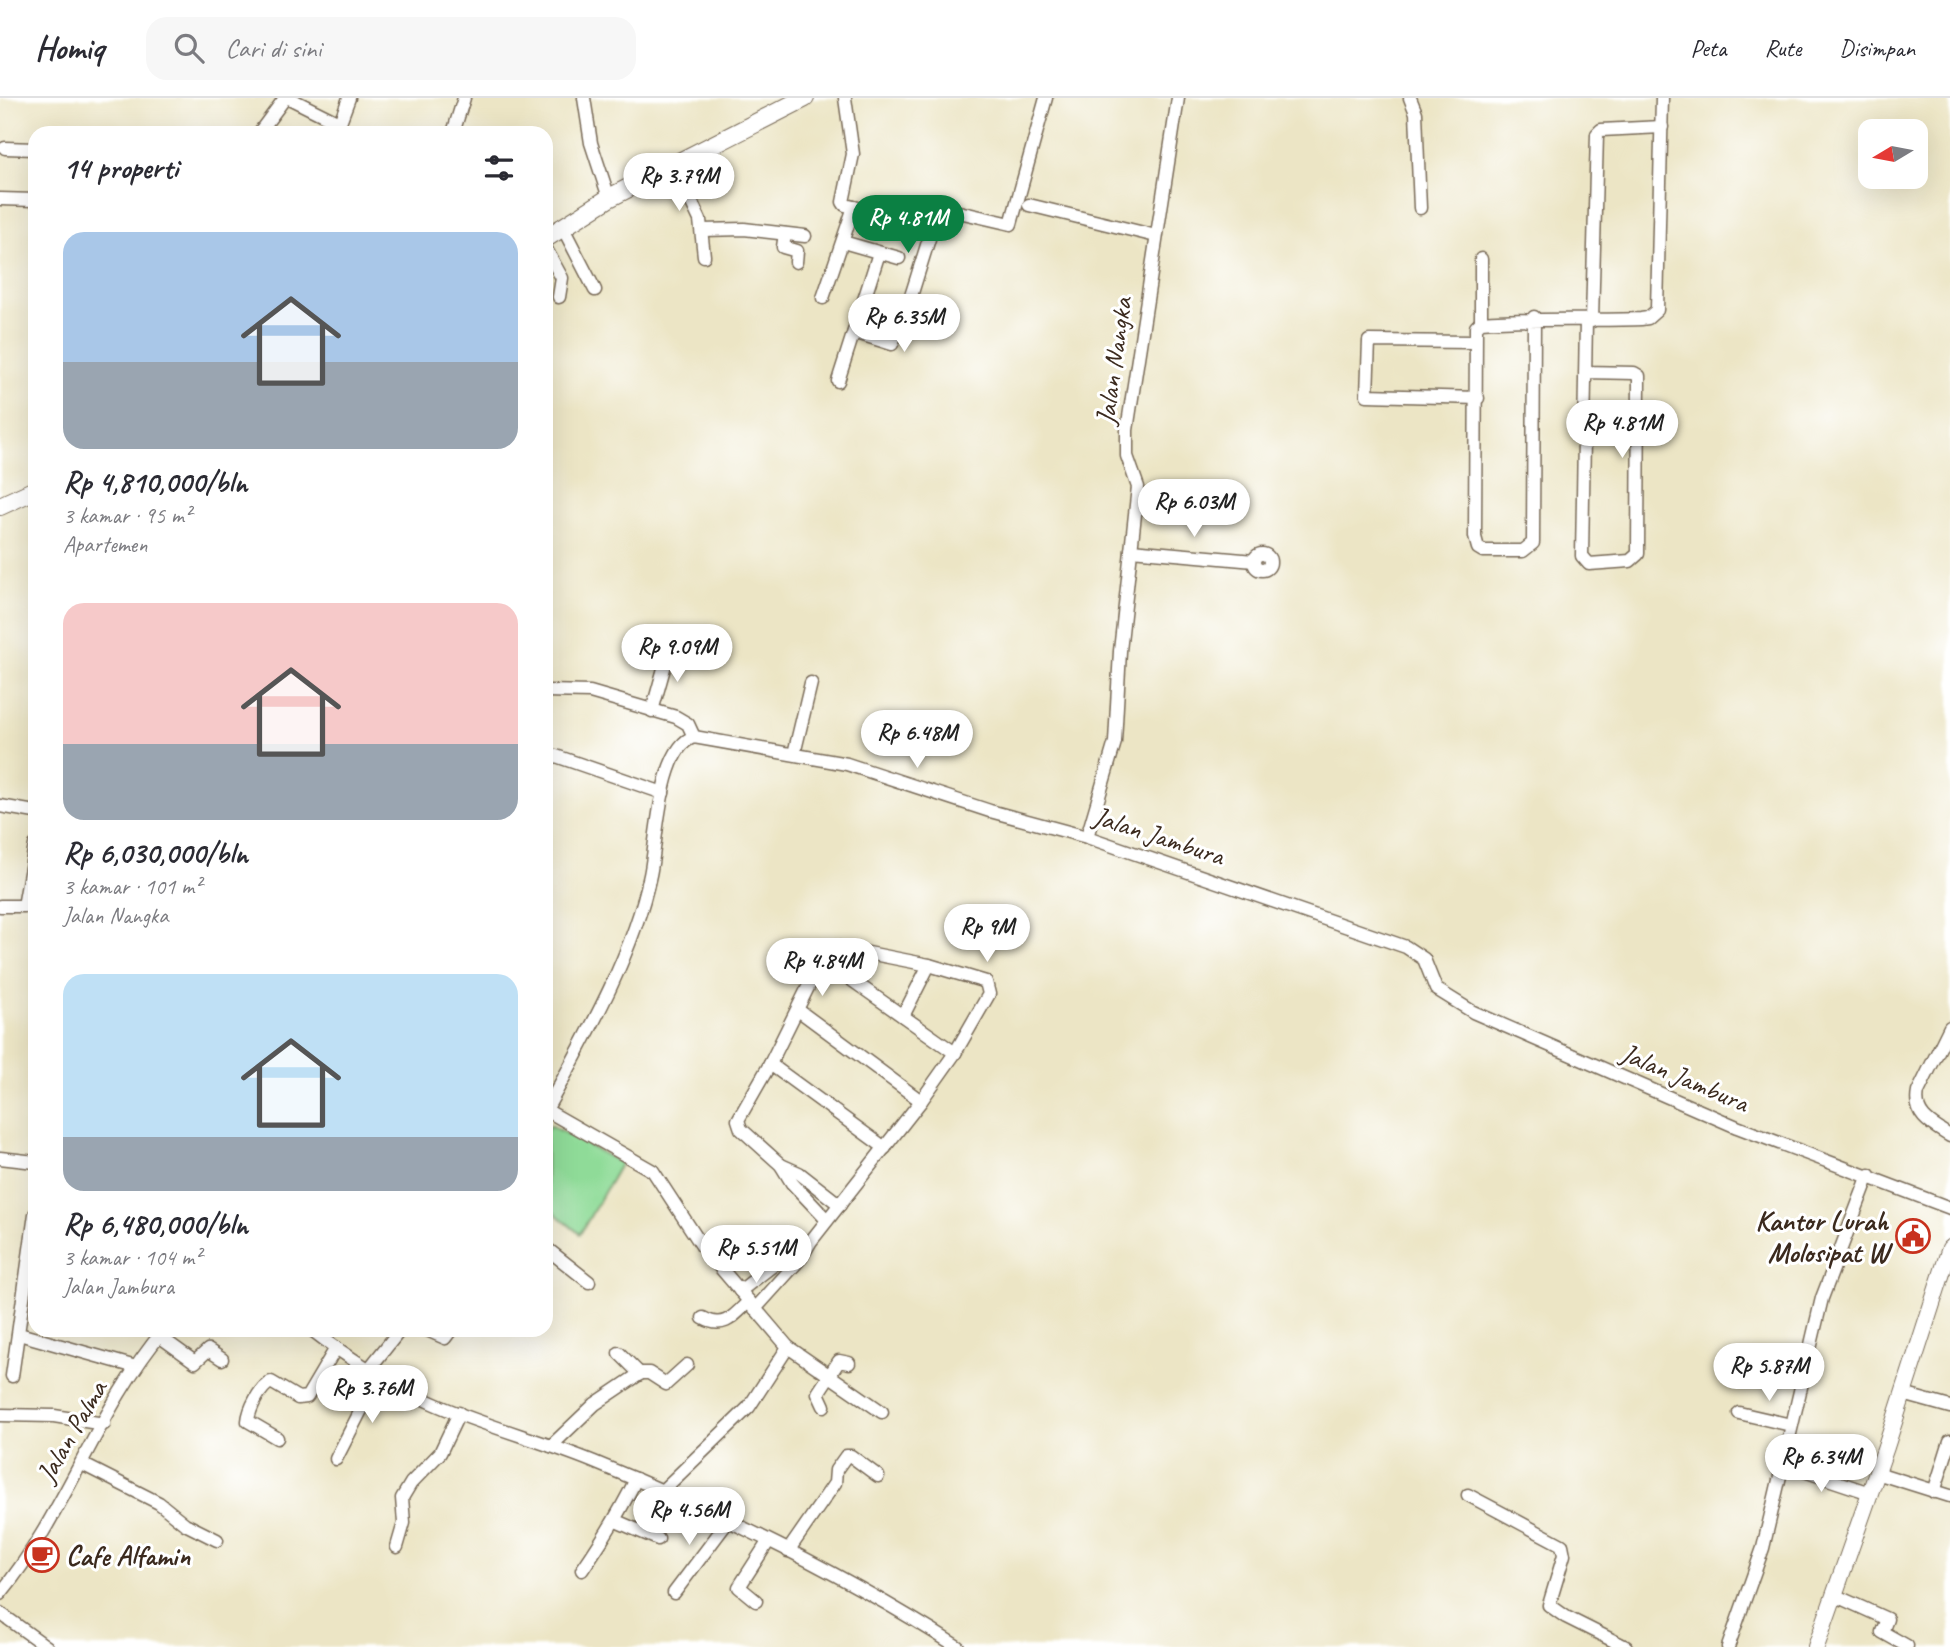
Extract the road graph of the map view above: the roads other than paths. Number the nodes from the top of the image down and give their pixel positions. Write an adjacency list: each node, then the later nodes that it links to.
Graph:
1 (287, 98): 11 (street); 12 (street)
2 (349, 98): 13 (street)
3 (464, 98): 14 (street)
4 (584, 98): 20 (street)
5 (804, 98): 18 (highway)
6 (845, 98): 23 (street)
7 (1046, 98): 26 (street)
8 (1178, 98): 33 (street, Jalan Nangka)
9 (1410, 98): 24 (street)
10 (1662, 98): 15 (street)
11 (265, 126)
12 (334, 126)
13 (338, 126)
14 (455, 126)
15 (1662, 127): 46 (street); 46 (street)
16 (5, 148): 17 (street)
17 (28, 149)
18 (674, 165): 20 (highway); 28 (street)
19 (0, 198): 21 (street)
20 (609, 198): 27 (highway)
21 (28, 200)
22 (1028, 205): 33 (street)
23 (854, 207): 25 (street); 34 (street)
24 (1420, 208)
25 (897, 217): 26 (street); 29 (street)
26 (934, 227): 47 (street)
27 (563, 228): 30 (highway); 41 (street)
28 (703, 230): 31 (street); 36 (street)
29 (893, 231)
30 (553, 234)
31 (785, 234): 32 (street); 40 (street)
32 (805, 236)
33 (1156, 236): 54 (street, Jalan Nangka)
34 (843, 243): 35 (street); 43 (street)
35 (879, 253): 37 (street); 47 (street)
36 (704, 256)
37 (899, 258)
38 (1481, 259): 45 (street)
39 (553, 262): 42 (street)
40 (796, 262)
41 (595, 290)
42 (559, 298)
43 (823, 298)
44 (1534, 317): 45 (street); 46 (street); 51 (street)
45 (1481, 321): 48 (street)
46 (1589, 321): 49 (street)
47 (854, 332): 50 (street)
48 (1474, 342): 51 (street); 51 (street)
49 (1585, 372): 49 (street)
50 (838, 380)
51 (1478, 398)
52 (28, 493): 53 (highway)
53 (0, 506)
54 (1131, 550): 55 (street); 66 (street, Jalan Nangka)
55 (1254, 561)
56 (670, 647): 59 (street)
57 (811, 683): 61 (street)
58 (553, 691): 59 (street)
59 (652, 711): 60 (street)
60 (694, 737): 61 (street, Jalan Jambura); 63 (street)
61 (794, 754): 66 (street, Jalan Jambura)
62 (556, 757): 63 (street)
63 (663, 793): 77 (street)
64 (0, 806): 65 (street)
65 (28, 811)
66 (1087, 836): 84 (street, Jalan Jambura)
67 (28, 884): 68 (street)
68 (0, 906)
69 (822, 959): 70 (street); 71 (street); 72 (street)
70 (929, 965): 72 (street); 74 (street)
71 (797, 1010): 75 (street); 76 (street)
72 (903, 1016): 74 (street)
73 (1950, 1027): 79 (street)
74 (955, 1053): 76 (street)
75 (770, 1064): 80 (street); 83 (street)
76 (921, 1101): 80 (street)
77 (553, 1106)
78 (553, 1119): 95 (street)
79 (1950, 1136)
80 (885, 1148): 86 (street)
81 (0, 1158): 82 (street)
82 (28, 1161)
83 (781, 1165): 85 (street); 87 (street)
84 (1869, 1175): 88 (street, Jalan Jambura); 123 (street)
85 (825, 1193): 86 (street); 87 (street)
86 (840, 1205): 89 (street)
87 (814, 1206): 89 (street)
88 (1950, 1208)
89 (827, 1220): 90 (street)
90 (811, 1241): 95 (street); 95 (street)
91 (1950, 1248): 115 (main road)
92 (553, 1254): 94 (street)
93 (28, 1266): 97 (street)
94 (589, 1282)
95 (748, 1301): 96 (street); 104 (street)
96 (703, 1318)
97 (19, 1334): 98 (street); 114 (street)
98 (28, 1337)
99 (30, 1337): 110 (street)
100 (159, 1337): 110 (street, Jalan Palma)
101 (167, 1337): 107 (street)
102 (322, 1337): 105 (street)
103 (396, 1337): 111 (street)
104 (788, 1347): 113 (street); 133 (street)
105 (336, 1348): 111 (street); 124 (street)
106 (619, 1353): 112 (street)
107 (222, 1359)
108 (849, 1363): 113 (street)
109 (687, 1365): 112 (street)
110 (136, 1367): 122 (street, Jalan Palma)
111 (374, 1372): 119 (street); 127 (street)
112 (640, 1374): 126 (street)
113 (827, 1375): 116 (street); 118 (street)
114 (12, 1376)
115 (1903, 1394): 117 (street); 130 (main road)
116 (824, 1406)
117 (1950, 1407)
118 (882, 1412)
119 (459, 1413): 126 (street); 143 (street)
120 (1739, 1413): 123 (street)
121 (0, 1415): 122 (street)
122 (104, 1424): 128 (street, Jalan Palma)
123 (1791, 1425): 129 (street)
124 (277, 1438)
125 (1950, 1441): 134 (street)
126 (551, 1446): 132 (street)
127 (336, 1460)
128 (82, 1464): 141 (street); 147 (street, Jalan Palma)
129 (1783, 1464): 135 (street); 155 (street)
130 (1877, 1473): 134 (street); 135 (main road)
131 (878, 1476): 144 (street)
132 (636, 1479): 133 (street); 139 (street)
133 (663, 1490): 138 (street)
134 (1934, 1492): 137 (street)
135 (1870, 1493): 148 (main road)
136 (1468, 1495): 154 (street)
137 (1950, 1496)
138 (729, 1520): 142 (street); 146 (street)
139 (616, 1521): 140 (street); 145 (street)
140 (658, 1539)
141 (217, 1540)
142 (768, 1542): 144 (street); 149 (street)
143 (397, 1548)
144 (788, 1551): 153 (street)
145 (582, 1570)
146 (674, 1593)
147 (0, 1594)
148 (1834, 1595): 151 (street); 156 (main road)
149 (756, 1601)
150 (0, 1613): 152 (street)
151 (1907, 1646)
152 (47, 1647)
153 (958, 1647)
154 (1626, 1647)
155 (1728, 1647)
156 (1816, 1647)

